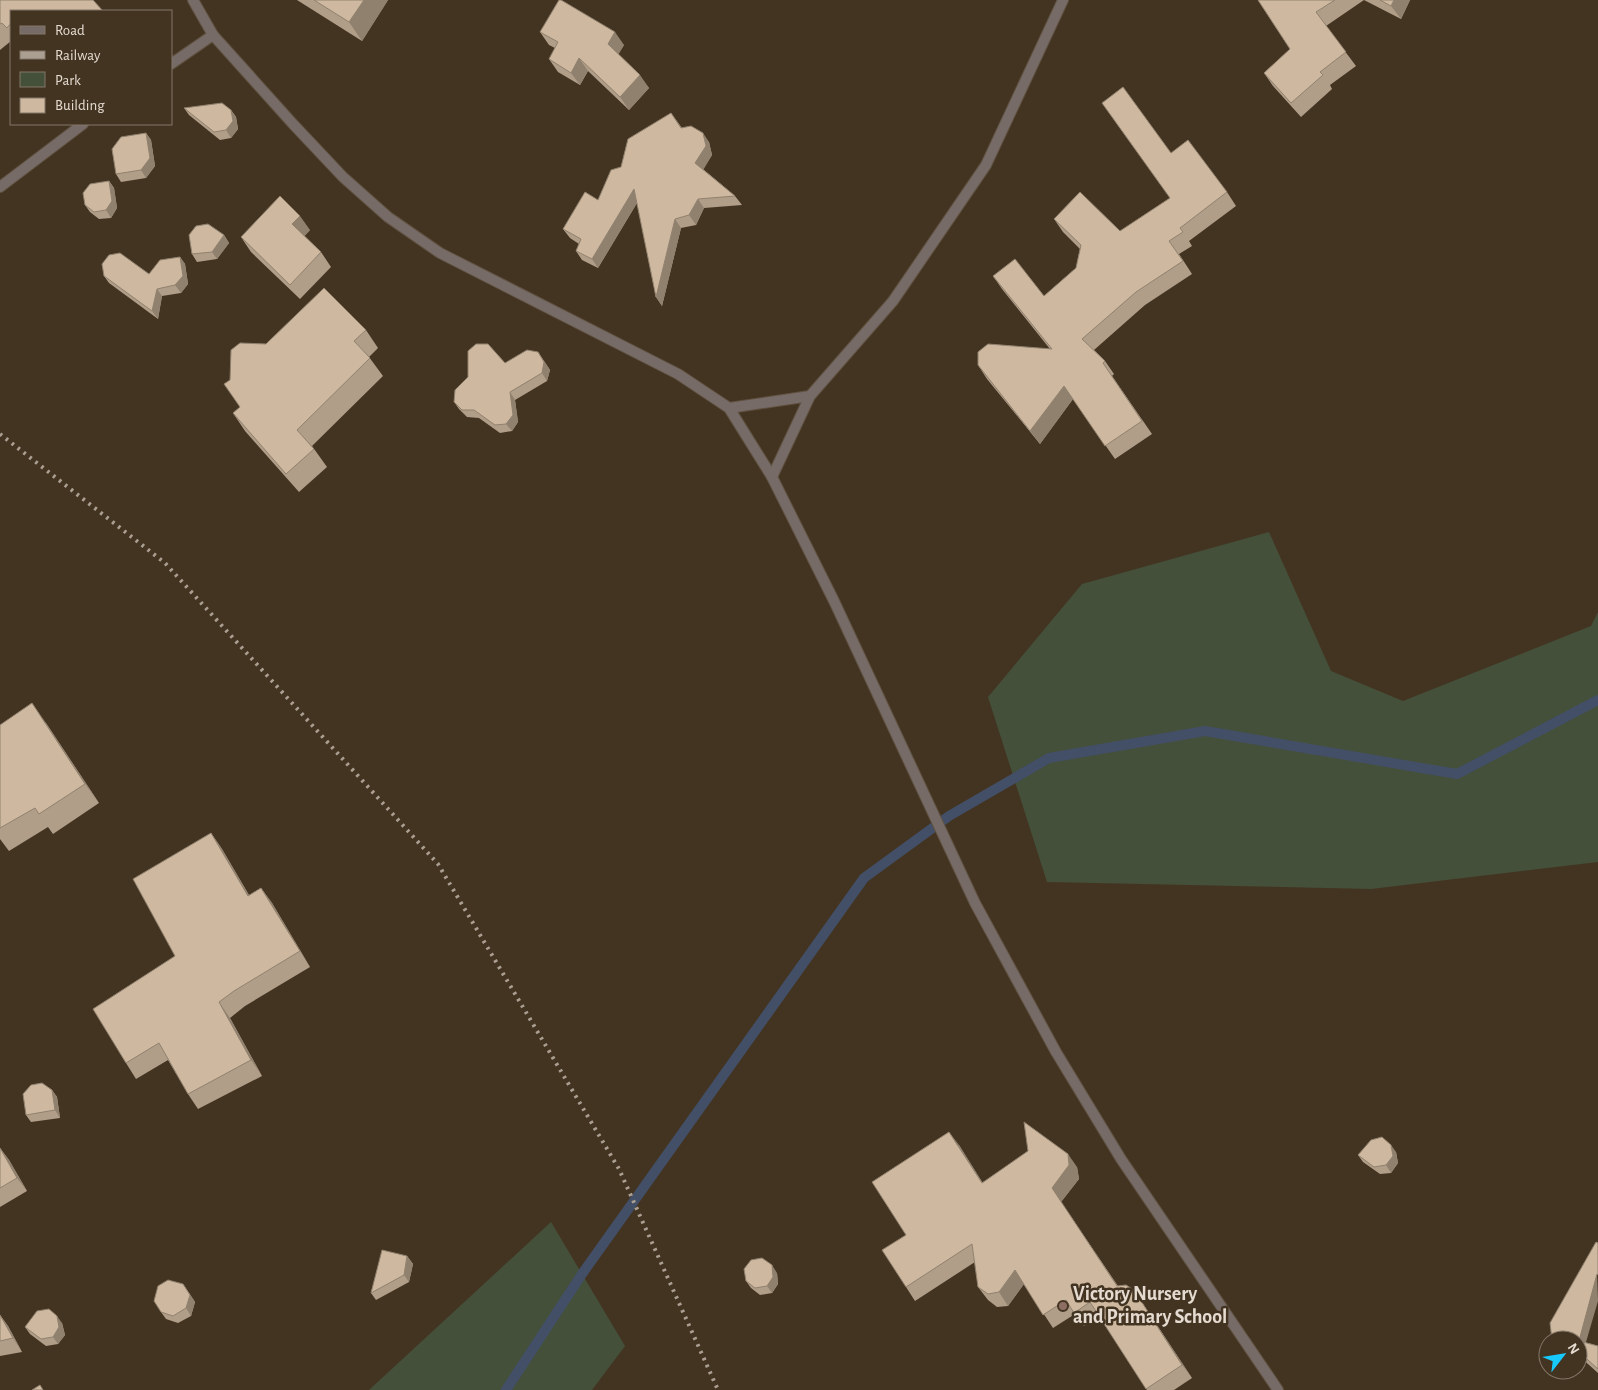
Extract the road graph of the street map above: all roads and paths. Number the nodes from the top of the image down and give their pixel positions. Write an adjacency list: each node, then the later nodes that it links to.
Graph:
1 (193, 0): 3 (street)
2 (1063, 0): 7 (street)
3 (213, 35): 4 (street); 8 (street)
4 (172, 63)
5 (82, 125): 6 (street)
6 (0, 187)
7 (810, 396): 8 (street); 9 (street)
8 (729, 408): 9 (street)
9 (772, 477): 10 (street)
10 (1278, 1390)

